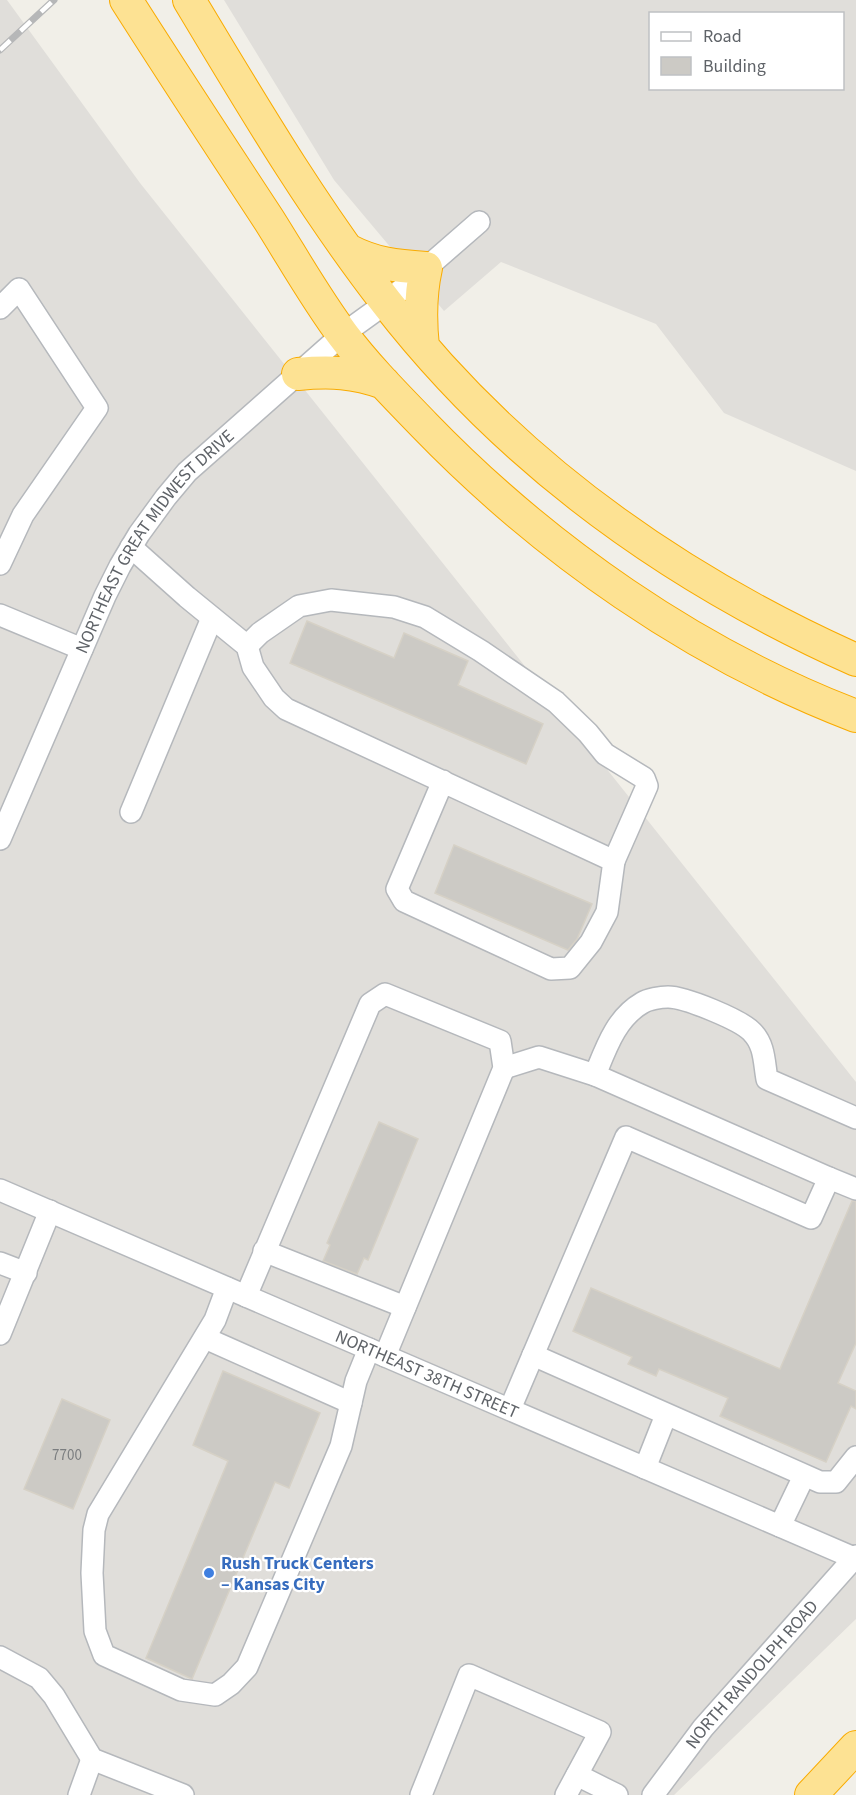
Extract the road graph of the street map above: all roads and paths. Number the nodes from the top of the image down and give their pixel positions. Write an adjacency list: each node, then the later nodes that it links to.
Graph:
1 (189, 0): 4 (highway)
2 (127, 2): 8 (highway)
3 (479, 222): 5 (street, NORTHEAST GREAT MIDWEST DRIVE)
4 (348, 250): 5 (highway); 6 (highway)
5 (426, 268): 6 (street, NORTHEAST GREAT MIDWEST DRIVE); 9 (highway)
6 (386, 303): 8 (street, NORTHEAST GREAT MIDWEST DRIVE); 9 (highway)
7 (0, 308): 13 (street)
8 (343, 334): 10 (street, NORTHEAST GREAT MIDWEST DRIVE); 11 (highway)
9 (423, 346): 18 (highway)
10 (298, 374): 11 (highway); 12 (street, NORTHEAST GREAT MIDWEST DRIVE)
11 (384, 383): 19 (highway)
12 (131, 547): 15 (street); 17 (street, NORTHEAST GREAT MIDWEST DRIVE)
13 (0, 564)
14 (0, 615): 17 (street)
15 (212, 618): 16 (street); 21 (street)
16 (247, 646): 20 (street); 23 (street)
17 (82, 649): 22 (street, NORTHEAST GREAT MIDWEST DRIVE)
18 (856, 660)
19 (856, 716)
20 (443, 782): 23 (street); 23 (street)
21 (131, 812)
22 (0, 839)
23 (614, 861)
24 (504, 1068): 25 (street); 31 (street); 35 (street)
25 (596, 1075): 26 (street); 27 (street)
26 (856, 1119)
27 (829, 1178): 28 (street); 39 (street)
28 (856, 1189)
29 (0, 1190): 30 (street, NORTHEAST 38TH STREET)
30 (50, 1211): 33 (street); 34 (street, NORTHEAST 38TH STREET)
31 (264, 1251): 34 (street); 35 (street)
32 (0, 1263): 33 (street)
33 (26, 1273): 36 (street)
34 (236, 1292): 37 (street); 38 (street, NORTHEAST 38TH STREET)
35 (405, 1307): 38 (street)
36 (0, 1334)
37 (205, 1338): 40 (street); 40 (street)
38 (377, 1352): 40 (street); 41 (street, NORTHEAST 38TH STREET)
39 (533, 1355): 41 (street); 42 (street)
40 (351, 1403)
41 (510, 1410): 44 (street, NORTHEAST 38TH STREET)
42 (666, 1415): 44 (street); 45 (street)
43 (856, 1457): 45 (street)
44 (645, 1468): 46 (street, NORTHEAST 38TH STREET)
45 (804, 1476): 46 (street)
46 (780, 1526): 47 (street, NORTHEAST 38TH STREET)
47 (855, 1557): 57 (street, NORTH RANDOLPH ROAD)
48 (0, 1657): 50 (street)
49 (856, 1747): 58 (highway)
50 (92, 1759): 52 (street); 53 (street)
51 (577, 1775): 54 (street); 55 (street); 56 (street)
52 (79, 1795)
53 (183, 1795)
54 (421, 1795)
55 (567, 1795)
56 (617, 1795)
57 (653, 1795)
58 (811, 1795)

